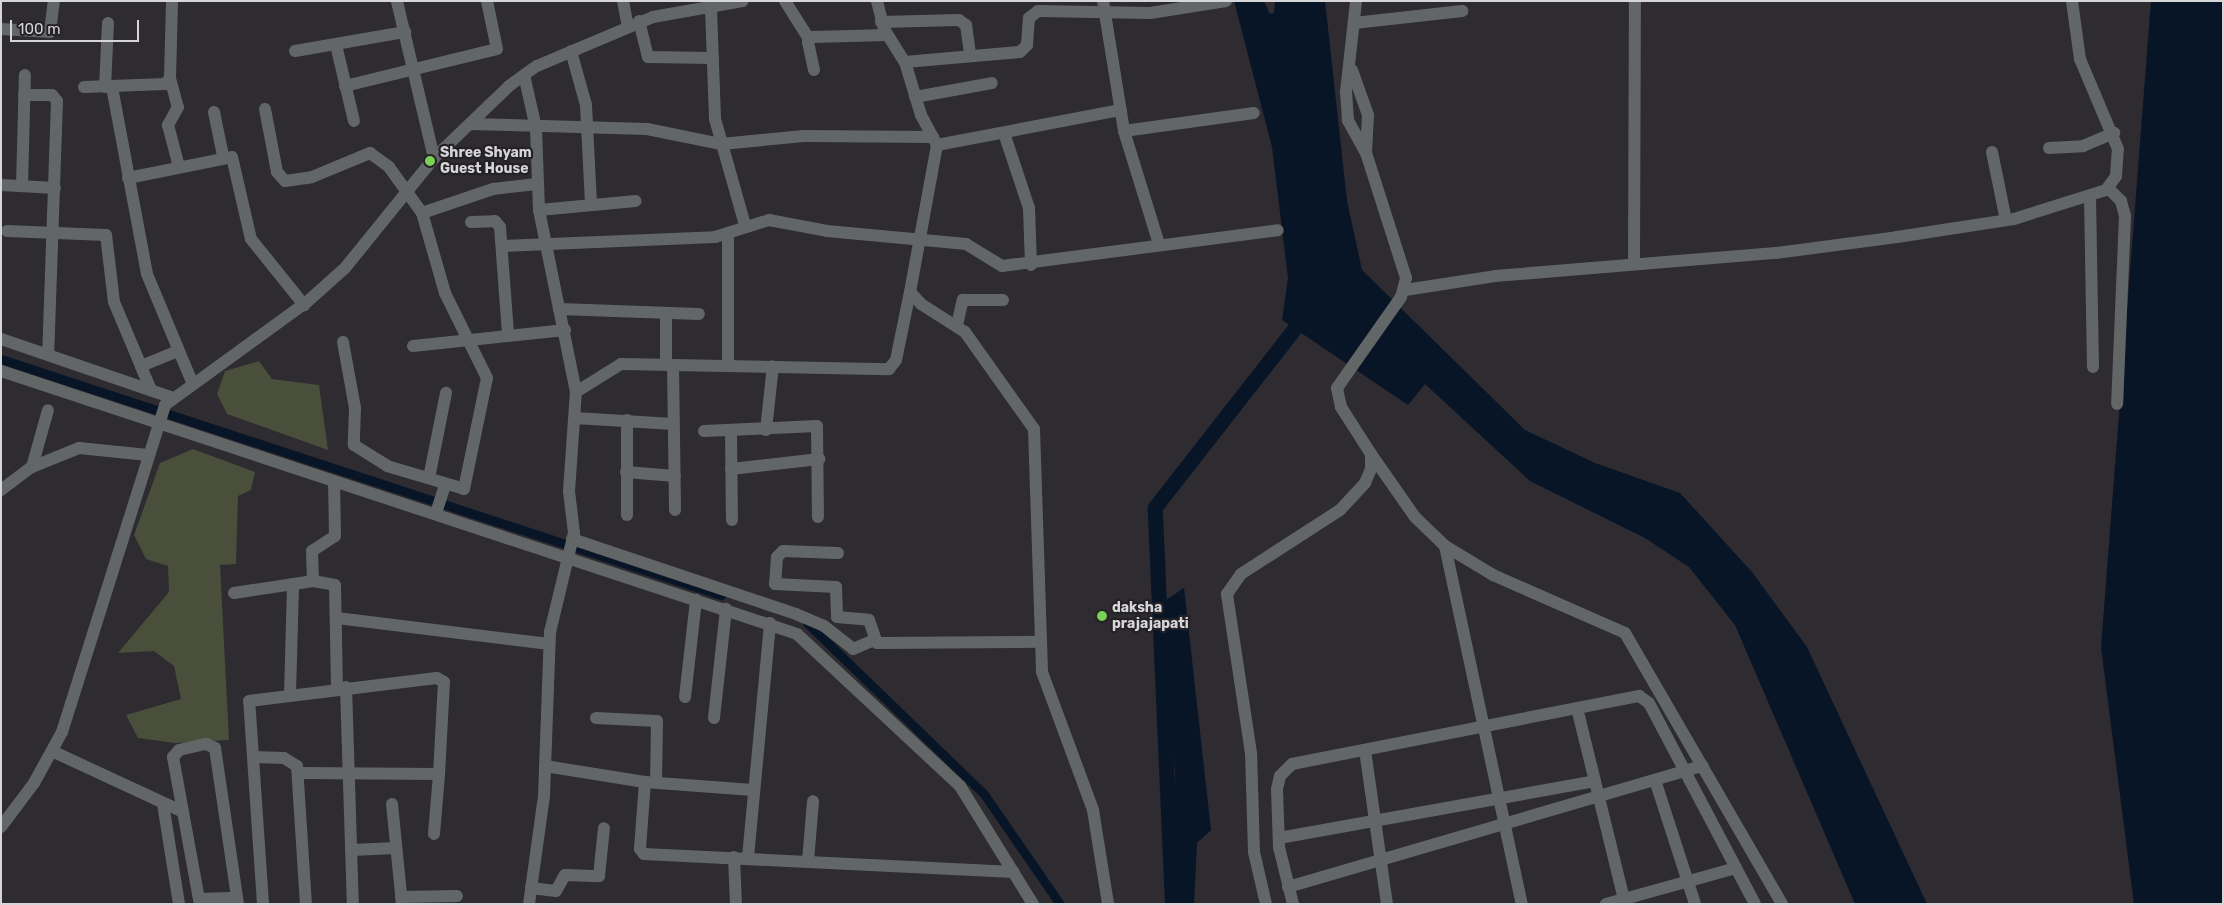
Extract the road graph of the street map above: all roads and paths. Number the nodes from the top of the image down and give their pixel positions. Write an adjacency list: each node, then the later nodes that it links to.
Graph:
1 (54, 1): 22 (street)
2 (172, 1): 37 (street)
3 (397, 1): 23 (street)
4 (486, 1): 34 (street)
5 (623, 1): 21 (street)
6 (743, 1): 15 (street)
7 (785, 1): 25 (street)
8 (877, 1): 19 (street)
9 (1103, 1): 17 (street)
10 (1226, 1): 17 (street)
11 (1356, 1): 20 (street)
12 (1635, 1): 86 (street)
13 (2072, 1): 54 (street)
14 (677, 7): 15 (street); 21 (street)
15 (711, 9): 30 (street)
16 (1462, 11): 20 (street)
17 (1106, 15): 29 (street); 45 (street)
18 (108, 22): 41 (street)
19 (881, 22): 24 (street); 29 (street)
20 (1354, 23): 33 (street)
21 (634, 24): 27 (street); 30 (street)
22 (1, 29)
23 (405, 32): 26 (street); 34 (street)
24 (887, 35): 25 (street); 31 (street)
25 (809, 39): 32 (street)
26 (336, 45): 28 (street); 39 (street)
27 (571, 51): 36 (street); 51 (street)
28 (295, 52)
29 (970, 54): 31 (street)
30 (713, 58): 56 (street)
31 (906, 62): 43 (street)
32 (814, 70)
33 (1352, 70): 59 (street); 59 (street)
34 (415, 71): 39 (street); 61 (street)
35 (25, 75): 42 (street)
36 (524, 75): 49 (street); 50 (street)
37 (170, 78): 41 (street); 62 (street)
38 (992, 83): 43 (street)
39 (345, 86): 48 (street)
40 (84, 87): 41 (street)
41 (109, 87): 63 (street)
42 (24, 95): 66 (street); 67 (street)
43 (915, 97): 55 (street)
44 (265, 109): 69 (street)
45 (1121, 110): 52 (street); 53 (street)
46 (214, 112): 60 (street)
47 (1254, 113): 52 (street)
48 (354, 121)
49 (470, 124): 50 (street); 61 (street)
50 (536, 128): 51 (street); 64 (street)
51 (588, 128): 56 (street); 72 (street)
52 (1124, 131): 84 (street)
53 (1004, 133): 55 (street); 87 (street)
54 (2114, 133): 57 (street); 68 (street)
55 (935, 141): 56 (street); 82 (street)
56 (721, 144): 77 (street)
57 (2049, 148)
58 (1992, 152): 75 (street)
59 (1366, 153): 89 (street)
60 (223, 156): 62 (street); 91 (street)
61 (434, 158): 69 (street)
62 (180, 167): 63 (street)
63 (128, 178): 102 (street)
64 (537, 184): 73 (street); 74 (street)
65 (1, 185): 66 (street)
66 (22, 186): 67 (street)
67 (55, 188): 80 (street)
68 (2109, 189): 70 (street); 115 (street)
69 (408, 191): 74 (street); 91 (street)
70 (2090, 197): 75 (street); 108 (street)
71 (636, 201): 72 (street)
72 (591, 204): 73 (street)
73 (539, 210): 83 (street)
74 (422, 213): 98 (street)
75 (2006, 220): 86 (street)
76 (471, 222): 85 (street)
77 (745, 225): 81 (street); 82 (street)
78 (1278, 230): 84 (street)
79 (7, 231): 80 (street)
80 (56, 231): 103 (street); 106 (street)
81 (728, 233): 83 (street); 105 (street)
82 (919, 236): 87 (street); 88 (street)
83 (543, 243): 85 (street); 92 (street)
84 (1159, 244): 87 (street)
85 (503, 246): 97 (street)
86 (1634, 263): 89 (street)
87 (1031, 265)
88 (910, 292): 95 (street); 107 (street)
89 (1403, 293): 124 (street)
90 (1003, 300): 95 (street)
91 (304, 305): 110 (street)
92 (559, 309): 93 (street); 96 (street)
93 (666, 313): 94 (street); 104 (street)
94 (699, 314)
95 (957, 324): 154 (street)
96 (565, 330): 97 (street); 112 (street)
97 (508, 334): 98 (street)
98 (465, 338): 101 (street); 135 (street)
99 (1, 339): 103 (street)
100 (343, 342): 132 (street)
101 (413, 346)
102 (178, 351): 106 (street); 110 (street)
103 (48, 355): 111 (street)
104 (670, 364): 105 (street); 112 (street); 120 (street)
105 (728, 364): 107 (street)
106 (141, 366): 111 (street)
107 (773, 366): 122 (street)
108 (2093, 367)
109 (1, 371): 118 (street)
110 (192, 382): 114 (street)
111 (150, 390): 114 (street)
112 (576, 392): 117 (street)
113 (446, 393): 132 (street)
114 (168, 401): 118 (street)
115 (2117, 404)
116 (48, 410): 127 (street)
117 (575, 418): 119 (street); 142 (street)
118 (159, 420): 125 (street); 134 (street)
119 (627, 420): 120 (street); 129 (street)
120 (673, 424): 131 (street)
121 (731, 430): 122 (street); 123 (street); 128 (street)
122 (766, 430): 126 (street)
123 (704, 431)
124 (1371, 454): 143 (street); 211 (street)
125 (148, 455): 127 (street); 164 (street)
126 (819, 459): 128 (street); 140 (street)
127 (32, 467): 133 (street)
128 (731, 469): 141 (street)
129 (626, 472): 131 (street); 139 (street)
130 (1, 475): 133 (street)
131 (675, 476): 138 (street)
132 (429, 478): 135 (street)
133 (14, 479): 136 (street)
134 (334, 480): 137 (street); 146 (street)
135 (444, 489): 137 (street)
136 (1, 490)
137 (437, 510): 145 (street)
138 (675, 510)
139 (626, 515)
140 (818, 518)
141 (732, 520)
142 (572, 539): 145 (street); 153 (street)
143 (1445, 546): 162 (street); 167 (street)
144 (838, 553): 153 (street)
145 (566, 556): 149 (street); 155 (street)
146 (313, 581): 147 (street); 151 (street)
147 (293, 584): 148 (street); 157 (street)
148 (234, 593)
149 (696, 600): 150 (street); 158 (street)
150 (726, 609): 152 (street); 161 (street)
151 (337, 618): 155 (street); 156 (street)
152 (770, 623): 175 (street); 195 (street)
153 (874, 640): 154 (street)
154 (1039, 642): 210 (street)
155 (549, 644): 166 (street)
156 (342, 688): 157 (street); 169 (street); 171 (street)
157 (290, 694): 165 (street)
158 (685, 697)
159 (1577, 708): 162 (street); 168 (street); 173 (street)
160 (596, 718): 174 (street)
161 (714, 718)
162 (1486, 728): 163 (street); 177 (street)
163 (1365, 750): 182 (street); 187 (street)
164 (54, 752): 179 (street); 184 (street)
165 (254, 757): 170 (street); 204 (street)
166 (545, 766): 174 (street); 198 (street)
167 (1704, 766): 168 (street); 218 (street)
168 (1685, 771): 172 (street); 194 (street)
169 (349, 772): 170 (street); 171 (street); 189 (street)
170 (299, 773): 205 (street)
171 (439, 774): 186 (street)
172 (1655, 780): 176 (street); 196 (street)
173 (1596, 781): 176 (street); 177 (street)
174 (651, 782): 175 (street); 190 (street)
175 (753, 790): 191 (street)
176 (1600, 797): 183 (street); 202 (street)
177 (1500, 799): 182 (street); 183 (street)
178 (813, 801): 192 (street)
179 (163, 804): 181 (street); 203 (street)
180 (392, 804): 188 (street)
181 (183, 812): 201 (street); 201 (street)
182 (1376, 821): 187 (street); 193 (street)
183 (1506, 825): 193 (street); 214 (street)
184 (1, 827)
185 (604, 828): 198 (street)
186 (434, 834)
187 (1279, 838): 197 (street)
188 (396, 848): 189 (street); 200 (street)
189 (352, 850): 206 (street)
190 (734, 857): 191 (street); 208 (street)
191 (748, 857): 192 (street)
192 (808, 860): 195 (street)
193 (1381, 860): 197 (street); 213 (street)
194 (1736, 868): 196 (street); 217 (street)
195 (1014, 872): 209 (street)
196 (1688, 880): 202 (street); 216 (street)
197 (1288, 887): 212 (street)
198 (531, 888): 207 (street)
199 (457, 896): 200 (street)
200 (402, 900)
201 (238, 901)
202 (1624, 901): 215 (street)
203 (179, 904)
204 (263, 904)
205 (306, 904)
206 (353, 904)
207 (529, 904)
208 (736, 904)
209 (1033, 904)
210 (1108, 904)
211 (1266, 904)
212 (1293, 904)
213 (1387, 904)
214 (1522, 904)
215 (1606, 904)
216 (1695, 904)
217 (1755, 904)
218 (1782, 904)

